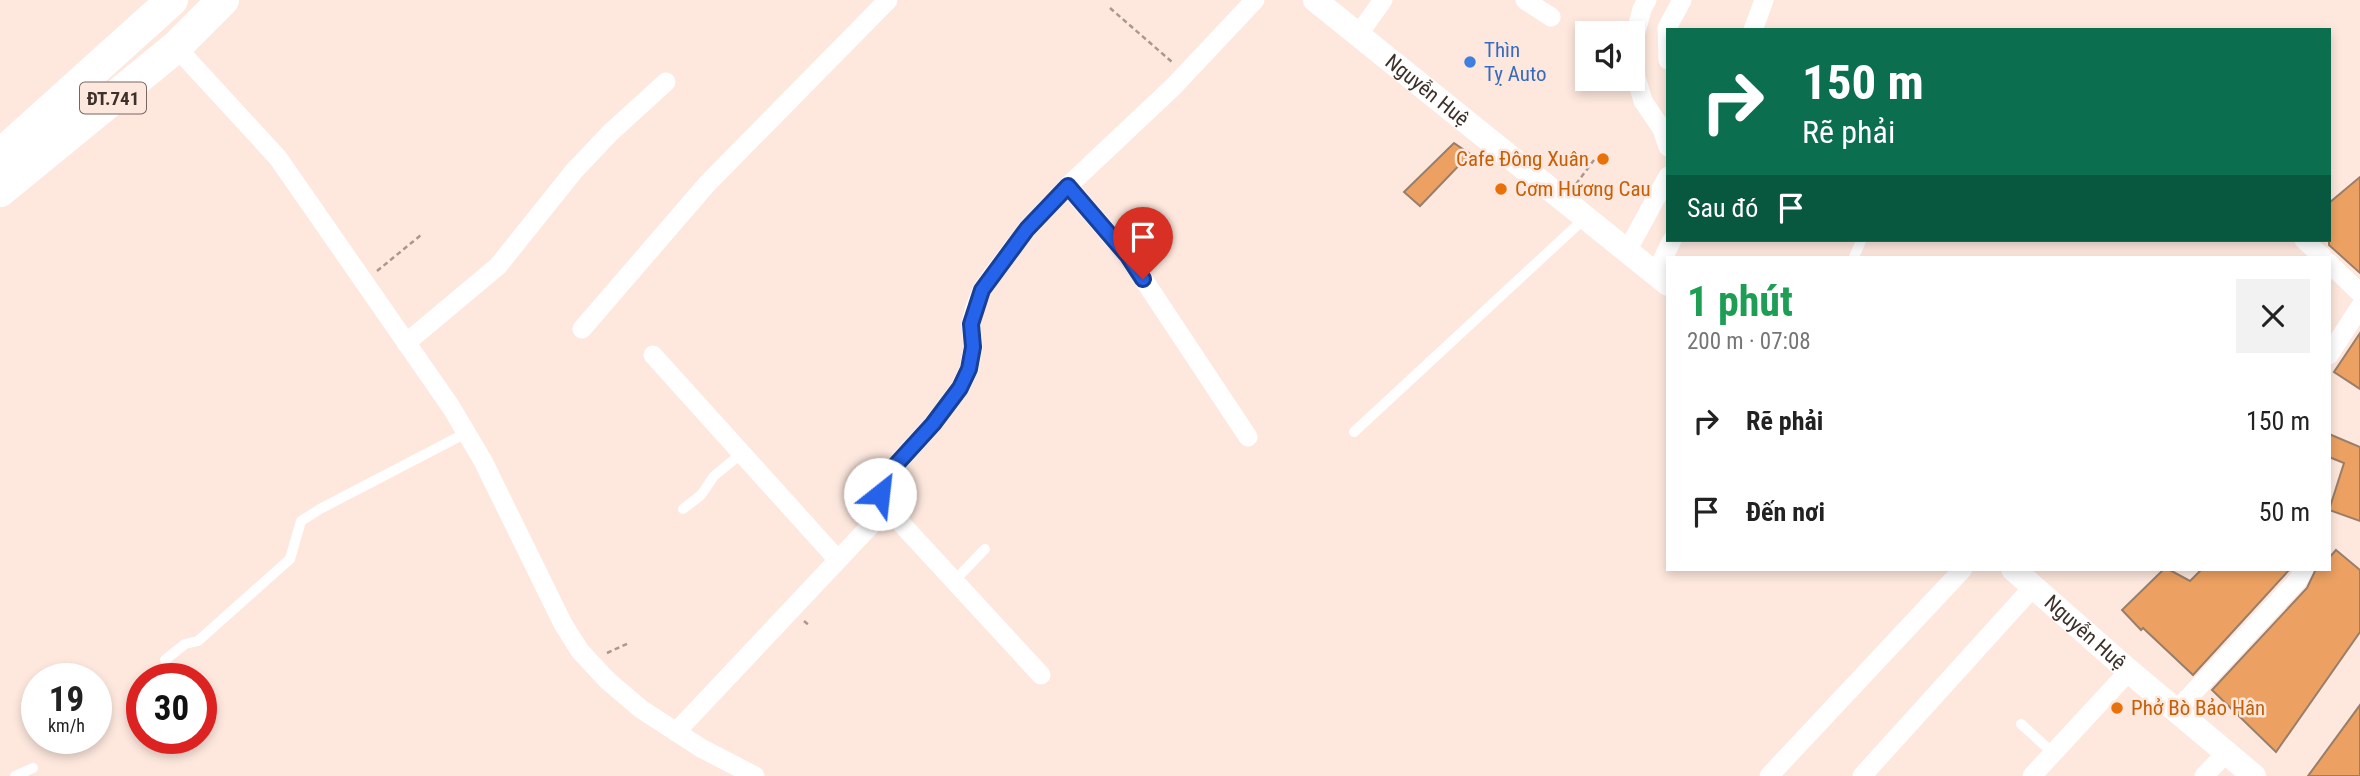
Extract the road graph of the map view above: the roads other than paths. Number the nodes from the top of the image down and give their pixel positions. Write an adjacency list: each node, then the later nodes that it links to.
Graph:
1 (172, 0): 20 (main road, ĐT.741)
2 (223, 0): 16 (main road, ĐT.741)
3 (888, 0): 32 (street)
4 (1255, 0): 22 (street)
5 (1315, 0): 15 (street, Nguyễn Huệ)
6 (1383, 0): 15 (street)
7 (1525, 0): 11 (street)
8 (1647, 0): 12 (street)
9 (1682, 0): 13 (street)
10 (1764, 0): 14 (street)
11 (1551, 17)
12 (1639, 21)
13 (1667, 28)
14 (1754, 28)
15 (1358, 35): 24 (street, Nguyễn Huệ)
16 (176, 47): 23 (main road, ĐT.741); 33 (street)
17 (666, 82): 33 (street)
18 (1640, 91): 19 (street)
19 (1666, 141)
20 (0, 155)
21 (1666, 180): 26 (street)
22 (1068, 186): 38 (street); 40 (street)
23 (0, 191)
24 (1586, 218): 26 (street, Nguyễn Huệ); 36 (lane)
25 (2306, 242): 27 (street)
26 (1627, 251): 29 (street, Nguyễn Huệ)
27 (2322, 256)
28 (2331, 265): 30 (street)
29 (1662, 279)
30 (2360, 293)
31 (2360, 307): 34 (street)
32 (582, 329)
33 (406, 342): 37 (street)
34 (2331, 352)
35 (653, 355): 39 (street)
36 (1354, 432)
37 (466, 433): 48 (lane); 53 (street)
38 (1248, 437)
39 (742, 453): 41 (lane); 43 (street)
40 (887, 508): 43 (street); 47 (street)
41 (683, 509)
42 (985, 549): 47 (lane)
43 (838, 560): 53 (street)
44 (1961, 571): 59 (street)
45 (2303, 571): 51 (street)
46 (2027, 578): 49 (street, Nguyễn Huệ); 60 (street)
47 (954, 581): 50 (street)
48 (165, 660)
49 (2129, 671): 51 (street, Nguyễn Huệ); 54 (street)
50 (1041, 675)
51 (2176, 711): 55 (street, Nguyễn Huệ)
52 (2021, 724): 54 (lane)
53 (677, 732): 58 (street)
54 (2053, 753): 61 (street)
55 (2226, 753): 62 (street); 63 (street, Nguyễn Huệ)
56 (33, 768): 57 (lane)
57 (15, 776)
58 (755, 776)
59 (1769, 776)
60 (1862, 776)
61 (2032, 776)
62 (2204, 776)
63 (2254, 776)

